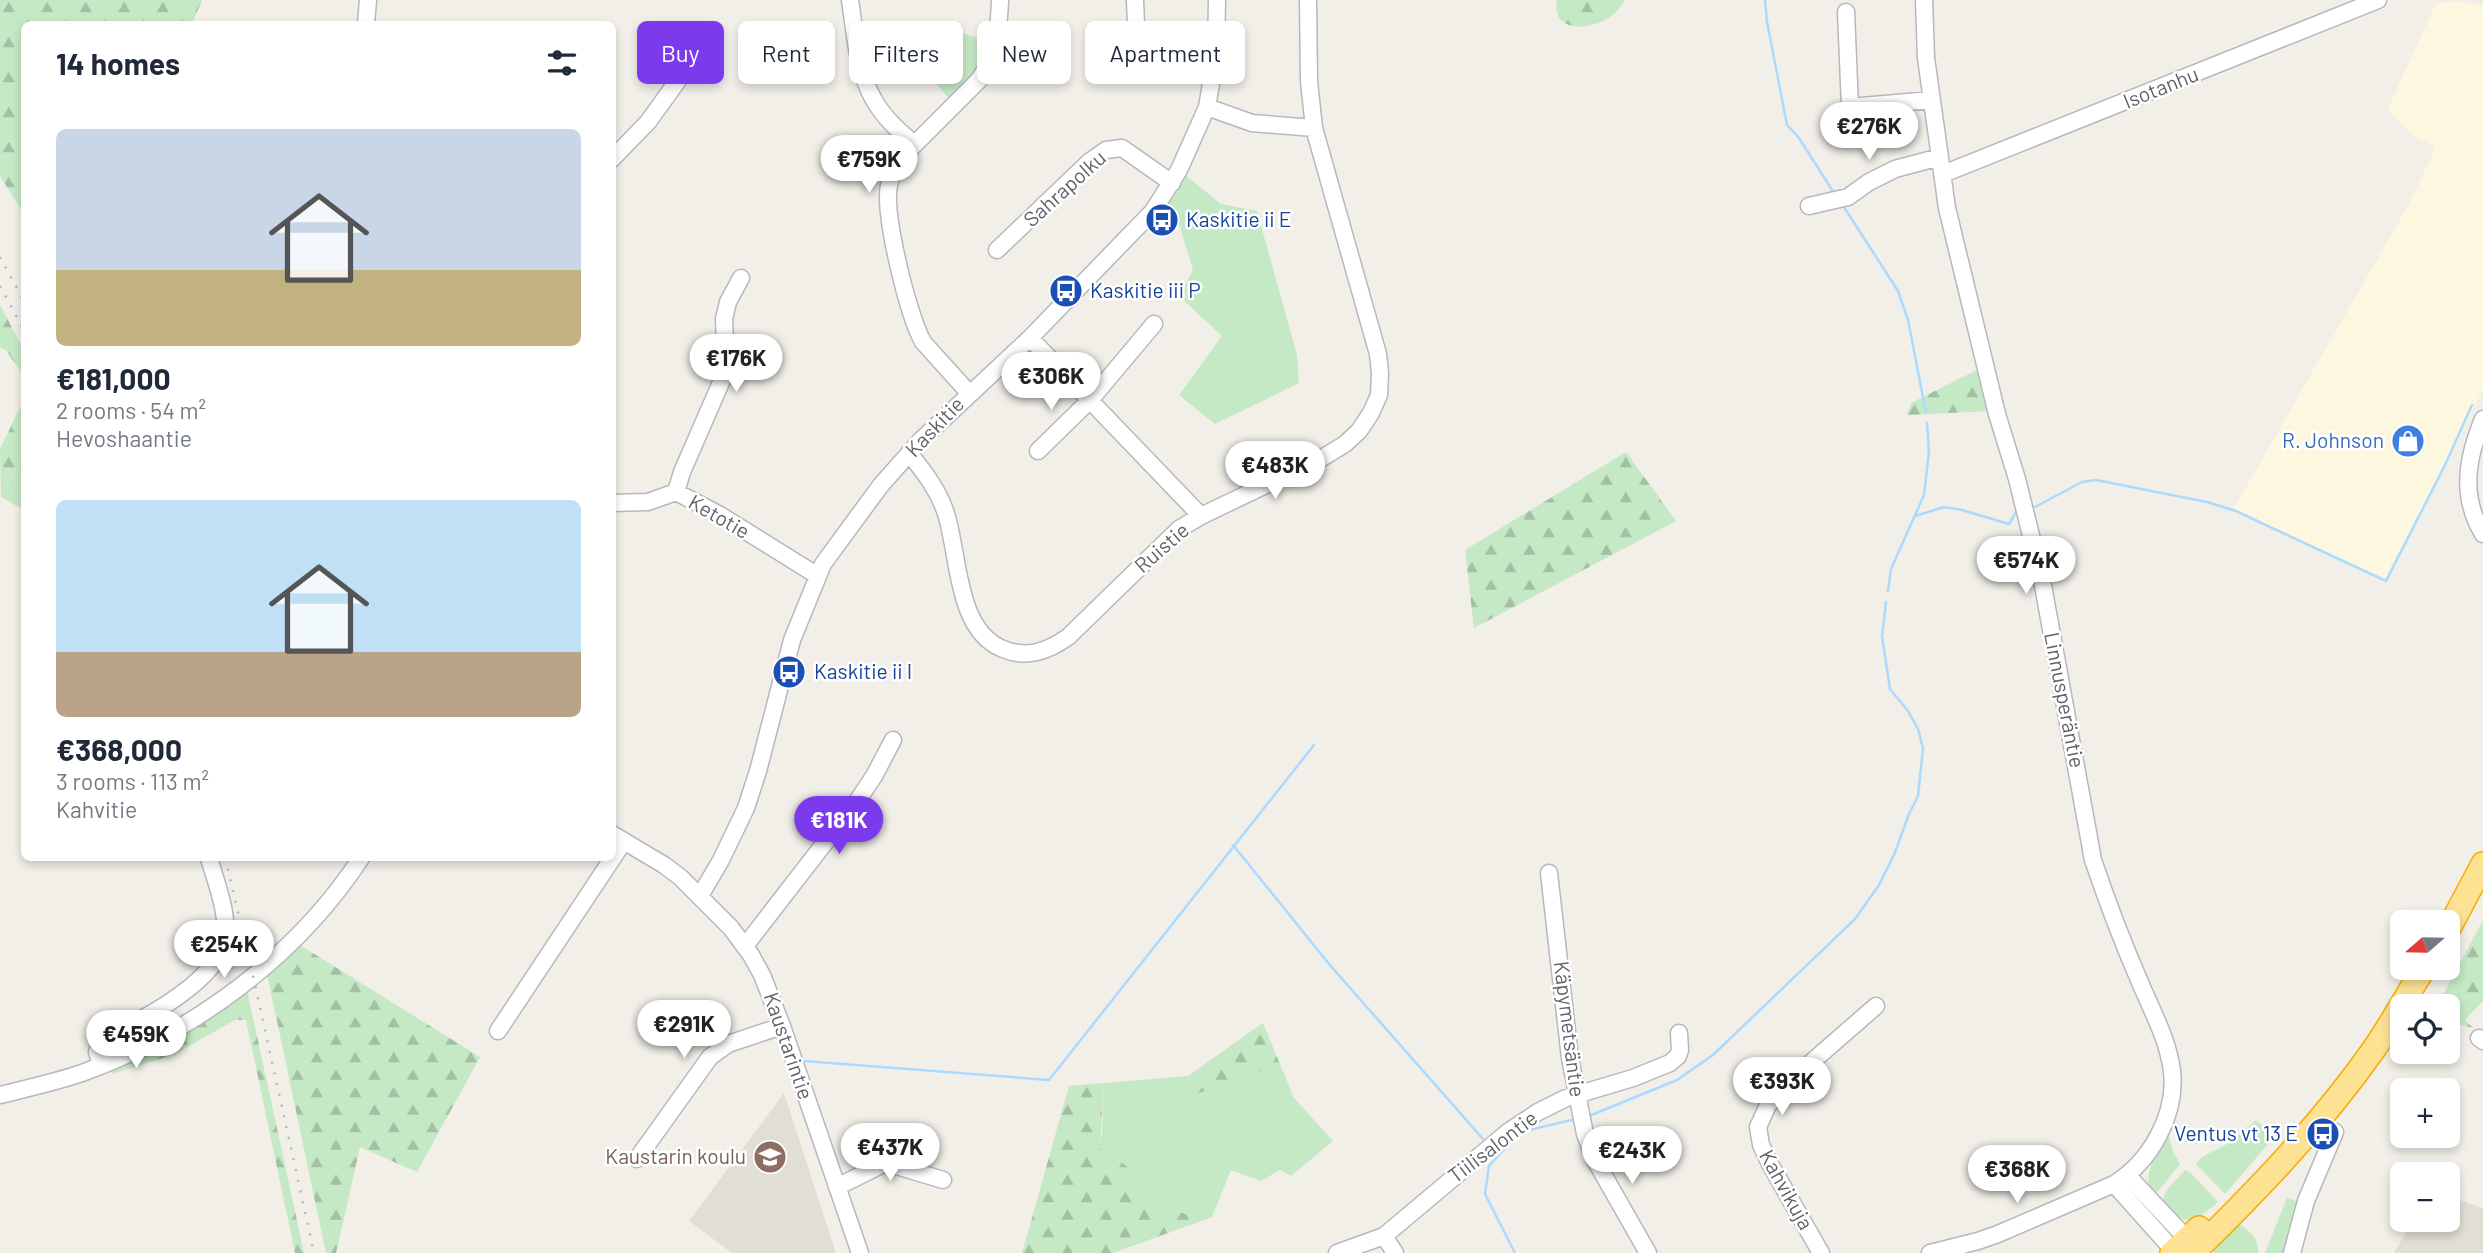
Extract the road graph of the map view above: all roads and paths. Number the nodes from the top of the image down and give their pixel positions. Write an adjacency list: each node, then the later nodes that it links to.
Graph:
1 (368, 0): 10 (street)
2 (850, 0): 16 (street)
3 (1000, 0): 16 (street)
4 (1135, 0): 11 (street)
5 (1217, 0): 14 (street, Kaskitie)
6 (1308, 0): 15 (street, Ruistie)
7 (1924, 0): 13 (street, Linnusperäntie)
8 (2377, 0): 19 (street, Isotanhu)
9 (1846, 12): 13 (street)
10 (366, 21)
11 (1136, 21)
12 (675, 84): 17 (street)
13 (1931, 100): 18 (street, Linnusperäntie)
14 (1207, 107): 15 (street); 20 (street, Kaskitie)
15 (1314, 128): 33 (street, Ruistie)
16 (915, 144): 26 (street)
17 (616, 155)
18 (1940, 157): 19 (street, Linnusperäntie); 21 (street)
19 (1943, 174): 57 (street, Linnusperäntie)
20 (1172, 183): 22 (street, Sahrapolku); 25 (street, Kaskitie)
21 (1809, 206)
22 (997, 250)
23 (741, 278): 31 (street)
24 (1154, 324): 27 (street)
25 (1030, 338): 26 (street, Kaskitie); 27 (street)
26 (969, 393): 30 (street, Kaskitie)
27 (1091, 400): 29 (street); 33 (street)
28 (2483, 419): 34 (street)
29 (1038, 451)
30 (909, 453): 33 (street, Ruistie); 35 (street, Kaskitie)
31 (676, 492): 32 (street, Ketotie); 35 (street, Ketotie)
32 (616, 503)
33 (1201, 516)
34 (2483, 534)
35 (818, 576): 43 (street, Kaskitie)
36 (893, 740): 45 (street)
37 (618, 837): 43 (street, Kaustarintie)
38 (210, 861): 51 (street)
39 (358, 861): 51 (street)
40 (603, 861): 49 (street)
41 (2483, 864): 44 (highway)
42 (1549, 873): 52 (street, Käpymetsäntie)
43 (701, 896): 45 (street, Kaustarintie)
44 (2459, 910)
45 (745, 946): 48 (street, Kaustarintie)
46 (2416, 980): 60 (highway)
47 (1876, 1006): 65 (street, Kahvikuja)
48 (782, 1026): 55 (street); 58 (street, Kaustarintie)
49 (498, 1031)
50 (1679, 1032): 52 (street, Tiilisalontie)
51 (101, 1065): 53 (street)
52 (1576, 1094): 59 (street, Tiilisalontie); 64 (street, Käpymetsäntie)
53 (0, 1095)
54 (2335, 1132): 67 (street)
55 (637, 1159)
56 (943, 1180): 58 (street)
57 (2121, 1180): 60 (street); 66 (street)
58 (837, 1187): 61 (street, Kaustarintie)
59 (1384, 1236): 62 (street, Tiilisalontie); 63 (street)
60 (2182, 1249)
61 (860, 1253)
62 (1337, 1253)
63 (1395, 1253)
64 (1648, 1253)
65 (1821, 1253)
66 (1930, 1253)
67 (2291, 1253)

